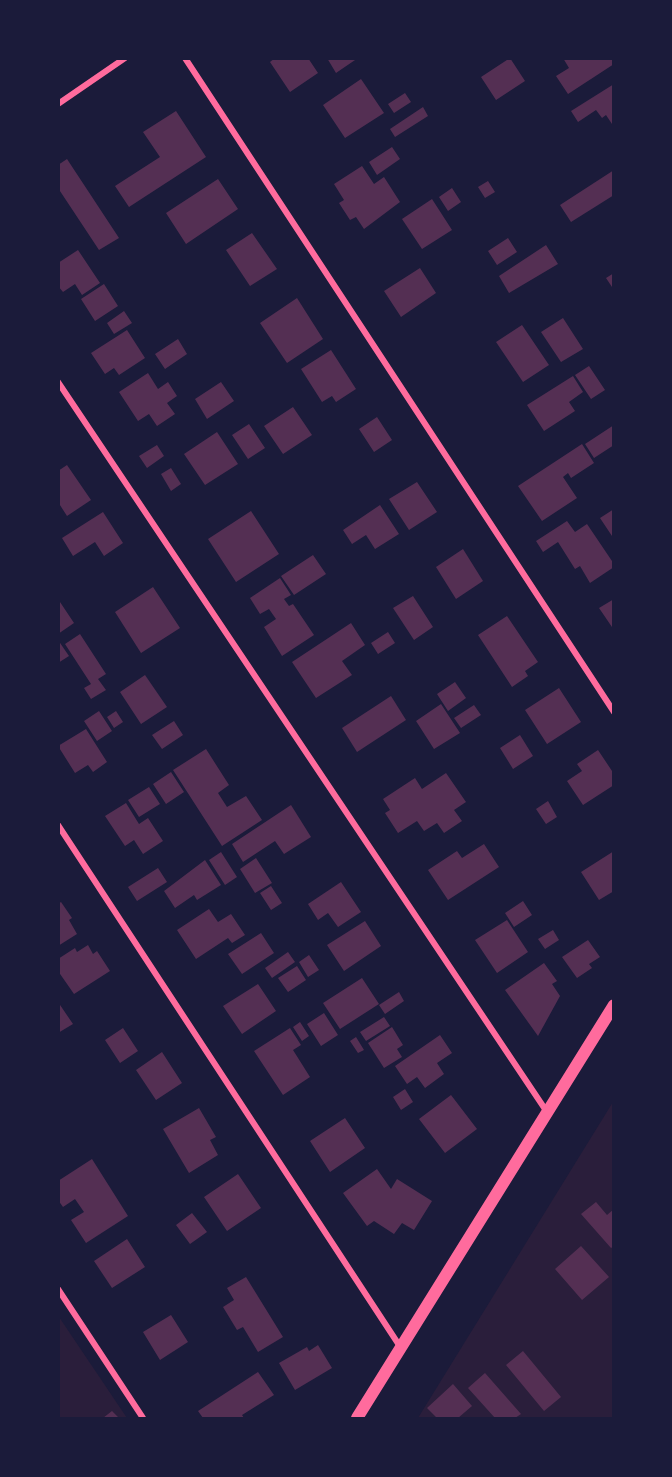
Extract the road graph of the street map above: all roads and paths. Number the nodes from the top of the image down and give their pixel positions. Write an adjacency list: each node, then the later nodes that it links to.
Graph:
1 (126, 58): 3 (street)
2 (185, 58): 5 (street)
3 (58, 104)
4 (58, 382): 8 (street)
5 (614, 712)
6 (58, 825): 10 (street)
7 (614, 1005): 8 (main road)
8 (548, 1114): 10 (main road)
9 (58, 1289): 11 (street)
10 (401, 1348): 12 (main road)
11 (142, 1419)
12 (357, 1419)

